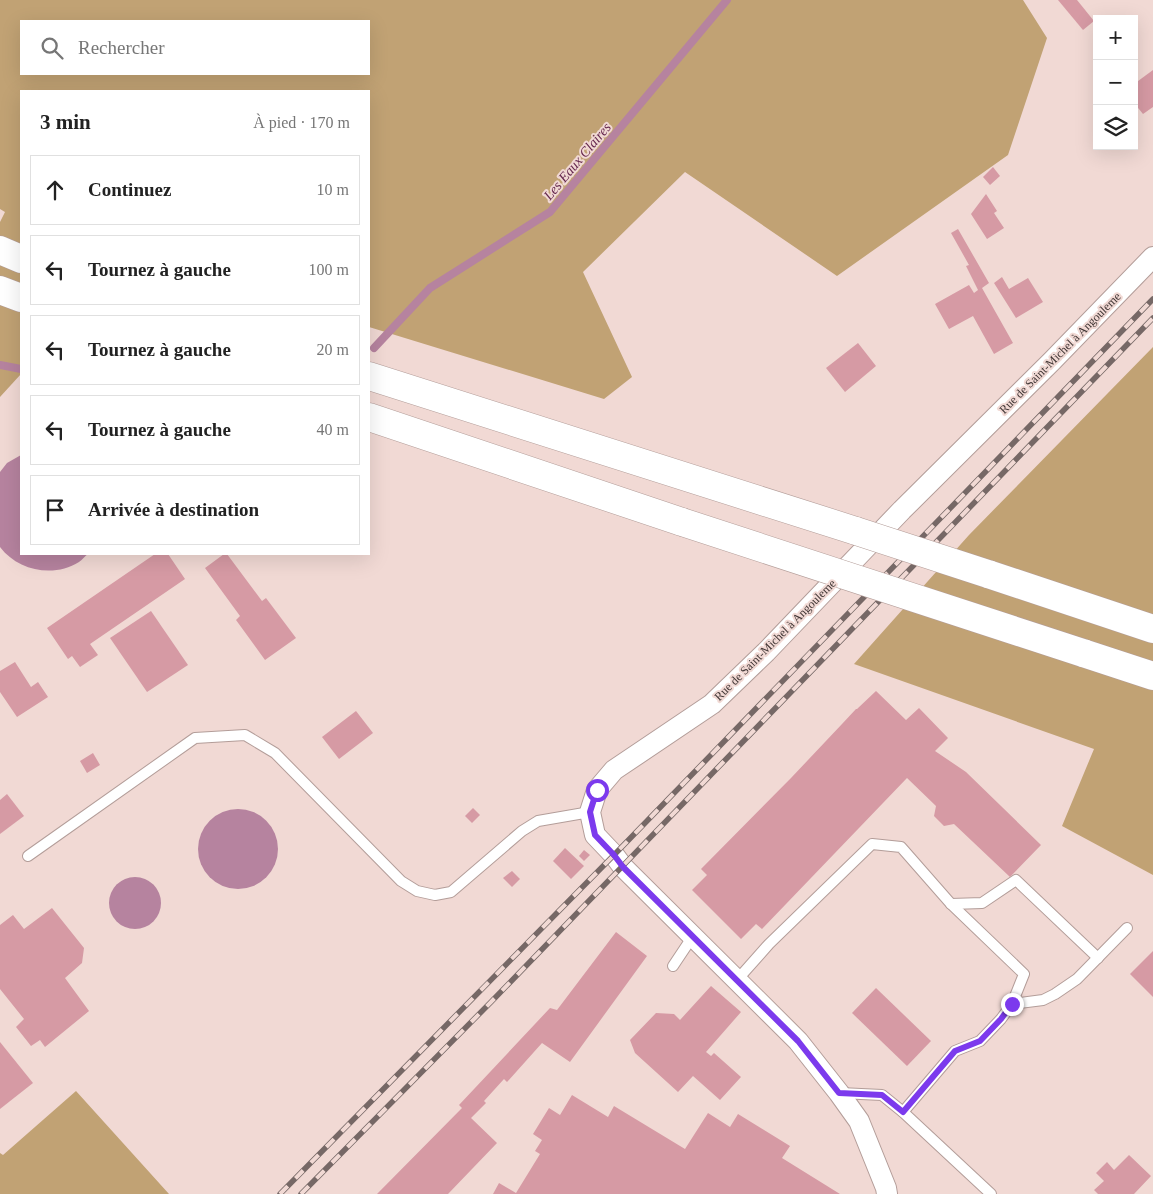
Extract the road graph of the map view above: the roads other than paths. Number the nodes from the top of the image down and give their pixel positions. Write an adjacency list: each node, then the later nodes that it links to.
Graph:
1 (0, 250): 3 (highway)
2 (1153, 257): 12 (street, Rue de Saint-Michel à Angouleme)
3 (20, 258)
4 (0, 290): 5 (highway)
5 (20, 298)
6 (0, 310): 7 (highway)
7 (20, 314)
8 (370, 376): 10 (highway, bridge)
9 (370, 417): 11 (highway, bridge)
10 (1153, 629)
11 (1153, 676)
12 (590, 812): 13 (lane); 16 (street)
13 (28, 856)
14 (951, 904): 17 (lane); 19 (lane); 20 (lane)
15 (1127, 928): 17 (lane)
16 (693, 936): 18 (lane); 19 (street)
17 (1098, 958): 20 (lane)
18 (673, 966)
19 (737, 980): 21 (street)
20 (1012, 1004): 22 (lane)
21 (839, 1093): 22 (lane); 23 (street)
22 (903, 1112): 24 (lane)
23 (886, 1194)
24 (991, 1194)

